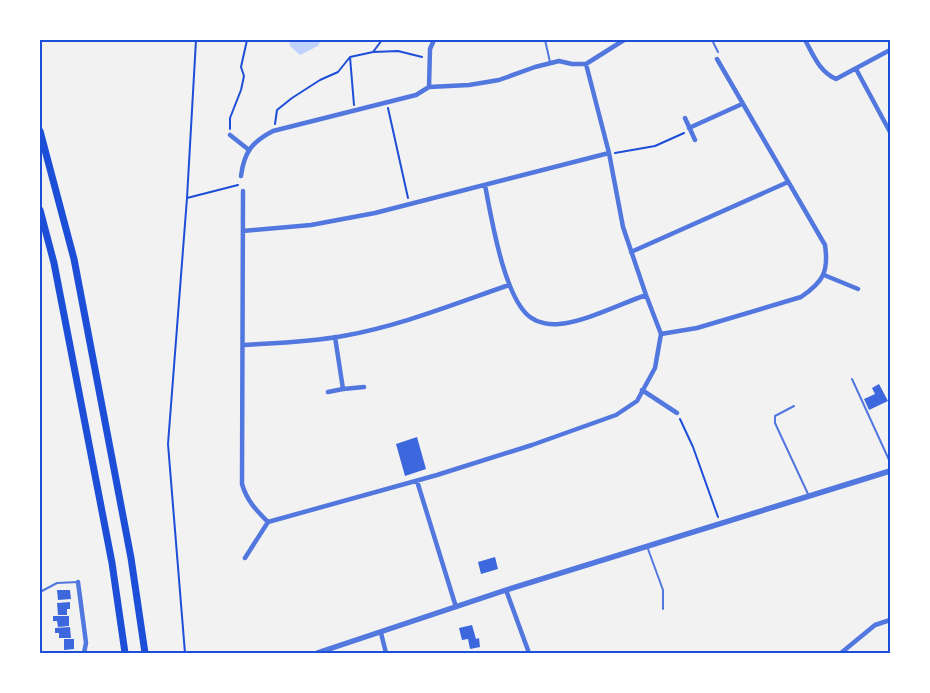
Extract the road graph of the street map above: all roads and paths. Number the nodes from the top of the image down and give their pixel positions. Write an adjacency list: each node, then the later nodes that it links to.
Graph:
1 (196, 40): 35 (path)
2 (247, 40): 27 (path)
3 (382, 40): 10 (path)
4 (434, 40): 13 (street)
5 (544, 40): 15 (lane)
6 (624, 40): 16 (street)
7 (712, 40): 11 (lane)
8 (805, 40): 17 (street)
9 (890, 50): 17 (street)
10 (374, 52): 12 (path); 13 (path)
11 (718, 52)
12 (350, 57): 21 (path); 25 (path)
13 (430, 59): 18 (street)
14 (717, 59): 20 (street)
15 (550, 63): 16 (street); 18 (street)
16 (586, 64): 30 (street)
17 (856, 69): 26 (street)
18 (429, 86): 19 (street)
19 (386, 103): 21 (street); 36 (path)
20 (742, 104): 23 (street); 32 (street)
21 (355, 111): 25 (street)
22 (685, 118): 23 (street)
23 (689, 128): 28 (street); 30 (path)
24 (40, 131): 71 (highway)
25 (273, 131): 29 (street)
26 (890, 132)
27 (230, 135): 29 (street)
28 (695, 140)
29 (249, 150): 31 (street)
30 (609, 153): 33 (street); 39 (street)
31 (241, 176)
32 (788, 182): 39 (street); 40 (street)
33 (485, 185): 36 (street); 41 (street)
34 (243, 191): 35 (path); 38 (street)
35 (187, 198): 72 (path)
36 (409, 204): 38 (street)
37 (40, 210): 70 (highway)
38 (243, 231): 46 (street)
39 (631, 252): 43 (street)
40 (824, 275): 42 (street); 44 (street)
41 (509, 284): 43 (street); 45 (street)
42 (858, 289)
43 (646, 295): 44 (street)
44 (661, 334): 50 (street)
45 (335, 337): 46 (street); 49 (street)
46 (244, 345): 58 (street)
47 (852, 379): 54 (lane)
48 (364, 387): 49 (street)
49 (343, 389): 51 (street)
50 (642, 390): 53 (street); 56 (street)
51 (328, 392)
52 (794, 406): 57 (lane)
53 (677, 413): 59 (path)
54 (890, 462)
55 (890, 471): 57 (street)
56 (417, 481): 58 (street); 65 (street)
57 (809, 496): 59 (street)
58 (268, 522): 61 (street)
59 (721, 524): 60 (street)
60 (647, 547): 63 (street); 66 (lane)
61 (245, 558)
62 (78, 582): 64 (lane); 69 (street)
63 (506, 590): 65 (street); 75 (street)
64 (40, 592)
65 (456, 607): 68 (street)
66 (663, 608)
67 (890, 620): 76 (street)
68 (381, 633): 73 (street); 74 (street)
69 (84, 653)
70 (125, 653)
71 (145, 653)
72 (184, 653)
73 (317, 653)
74 (386, 653)
75 (529, 653)
76 (841, 653)

